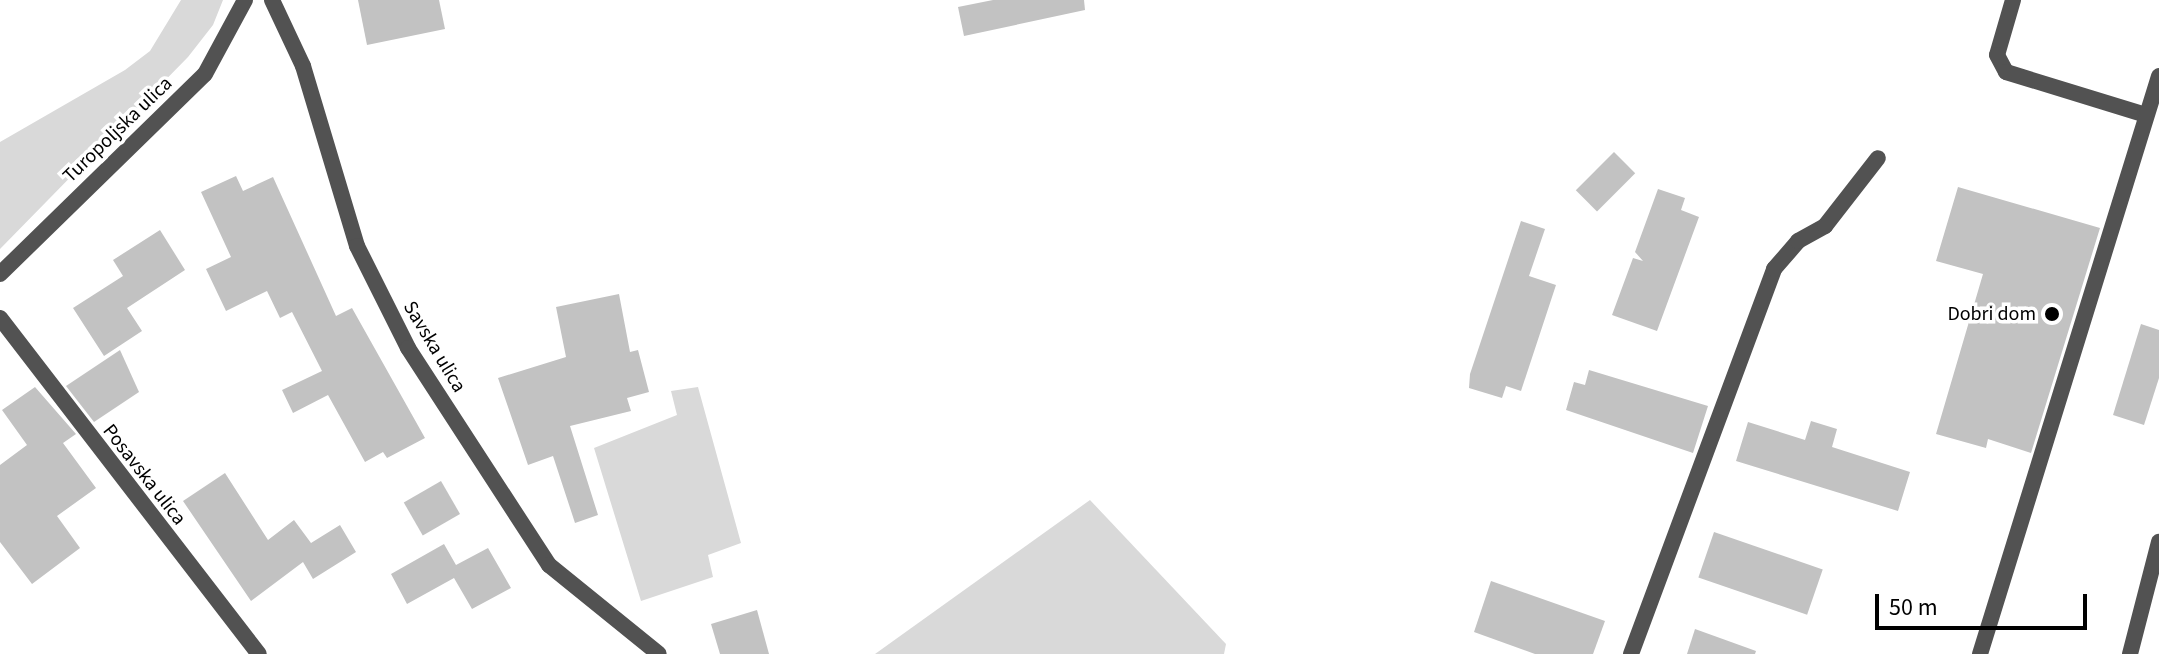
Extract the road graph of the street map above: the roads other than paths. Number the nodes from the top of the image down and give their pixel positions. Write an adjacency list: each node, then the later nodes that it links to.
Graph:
1 (245, 0): 7 (street, Turopoljska ulica)
2 (272, 0): 11 (street, Savska ulica)
3 (2013, 0): 5 (street)
4 (2159, 76): 5 (street)
5 (2146, 115): 13 (street)
6 (1878, 158): 12 (street)
7 (0, 274)
8 (0, 318): 10 (street, Posavska ulica)
9 (2159, 542): 14 (street)
10 (259, 654)
11 (659, 654)
12 (1631, 654)
13 (1980, 654)
14 (2130, 654)

